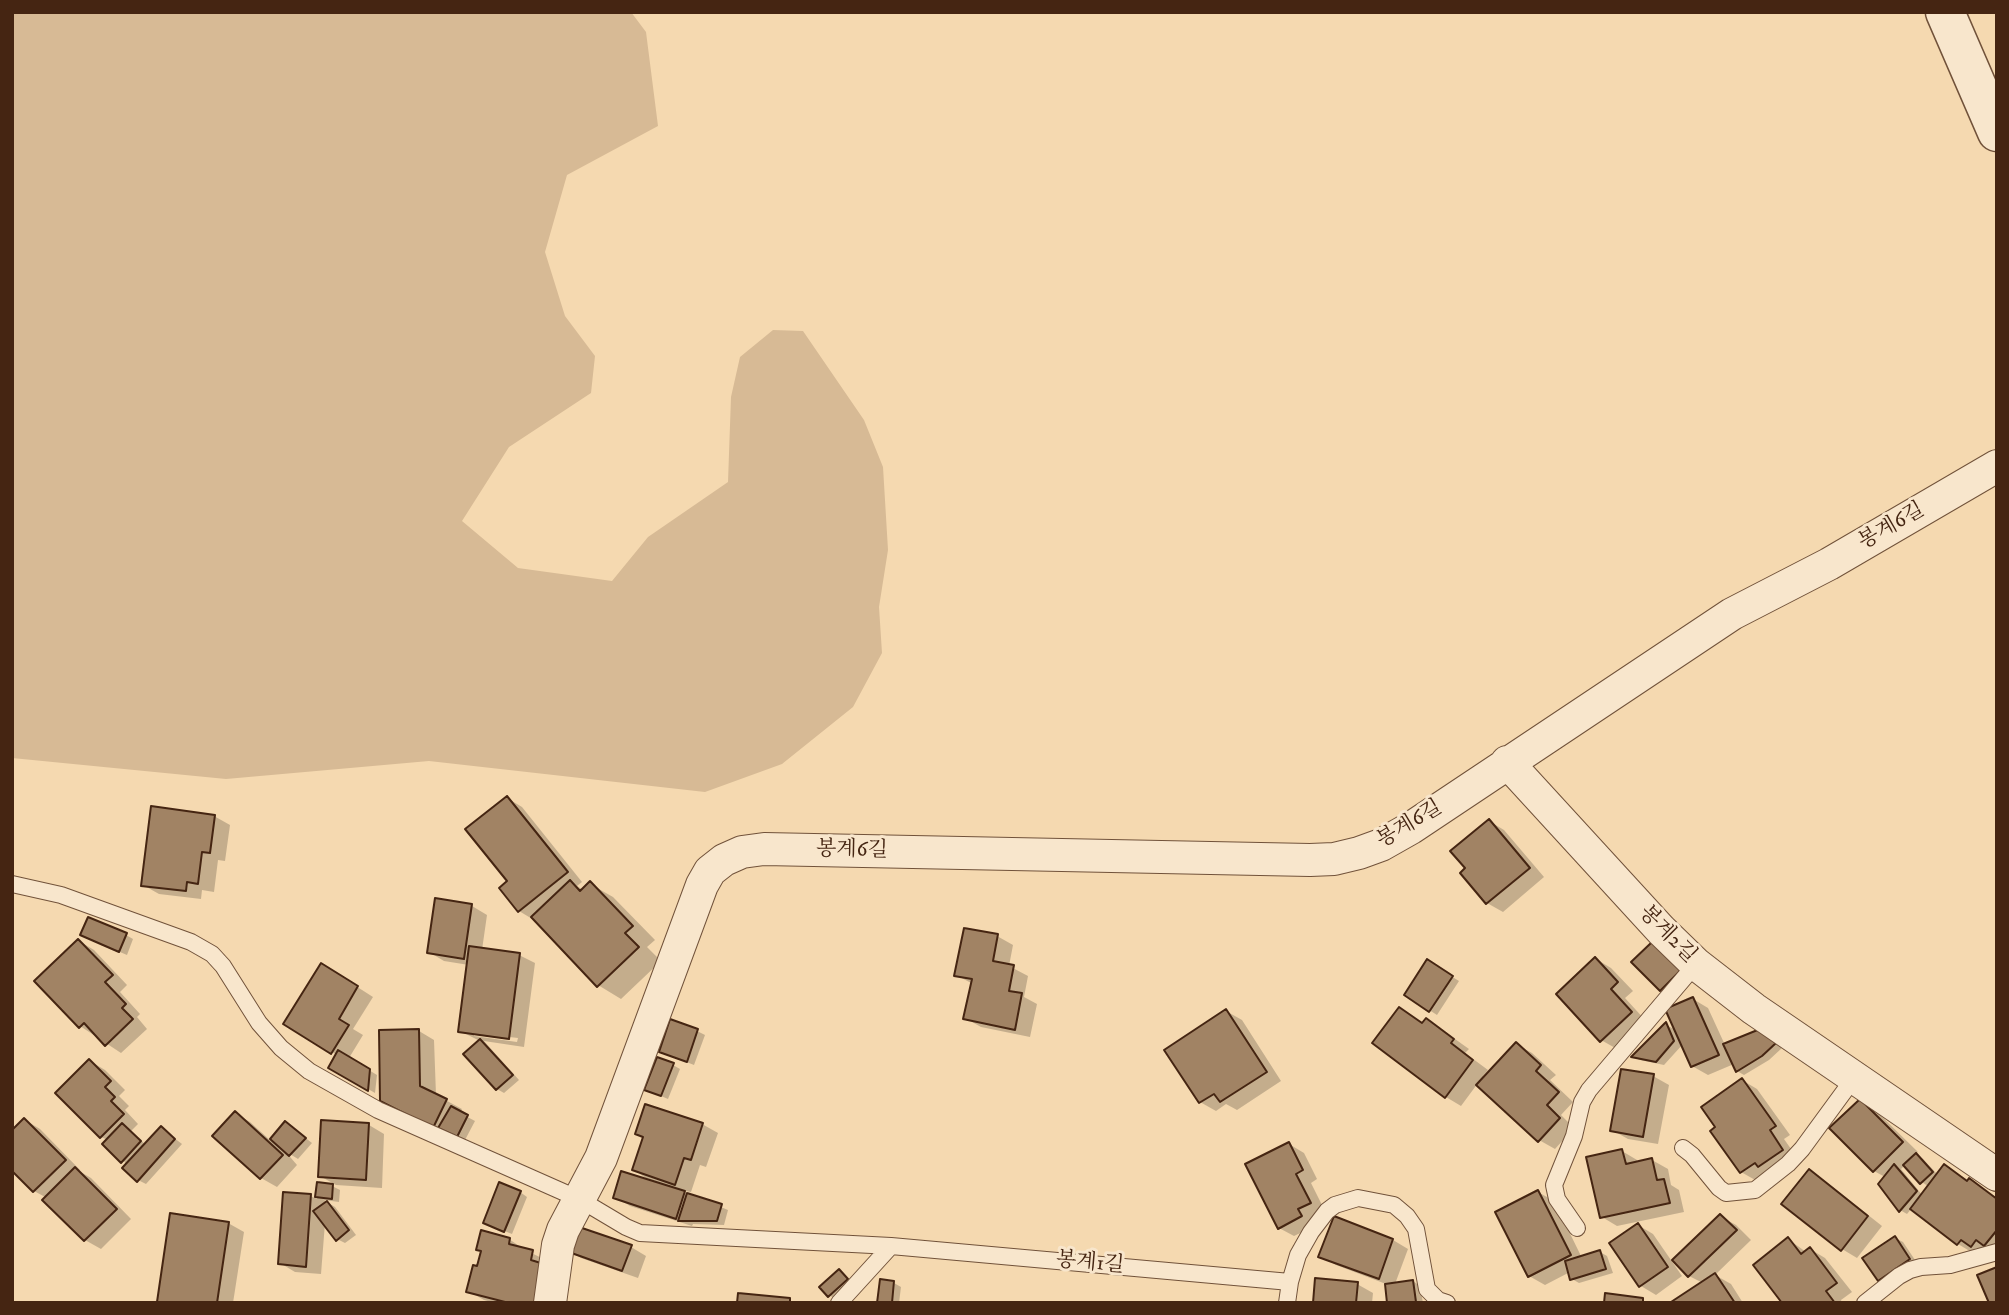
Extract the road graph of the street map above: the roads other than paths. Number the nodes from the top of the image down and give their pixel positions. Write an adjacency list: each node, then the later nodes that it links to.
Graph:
1 (1945, 12): 2 (street)
2 (1997, 132)
3 (1997, 466): 4 (street, 봉계6길)
4 (1507, 762): 6 (street, 봉계2길); 10 (street, 봉계6길)
5 (12, 884): 10 (lane, 봉계1길)
6 (1696, 964): 7 (street, 봉계2길); 11 (lane)
7 (1854, 1078): 8 (lane); 9 (street, 봉계2길)
8 (1683, 1148)
9 (1997, 1175)
10 (579, 1199): 12 (lane, 봉계1길); 15 (street)
11 (1577, 1228)
12 (891, 1245): 14 (lane, 봉계1길); 16 (lane)
13 (1997, 1252): 19 (lane)
14 (1290, 1282): 17 (lane); 18 (lane)
15 (550, 1303)
16 (839, 1303)
17 (1287, 1303)
18 (1447, 1303)
19 (1865, 1303)

